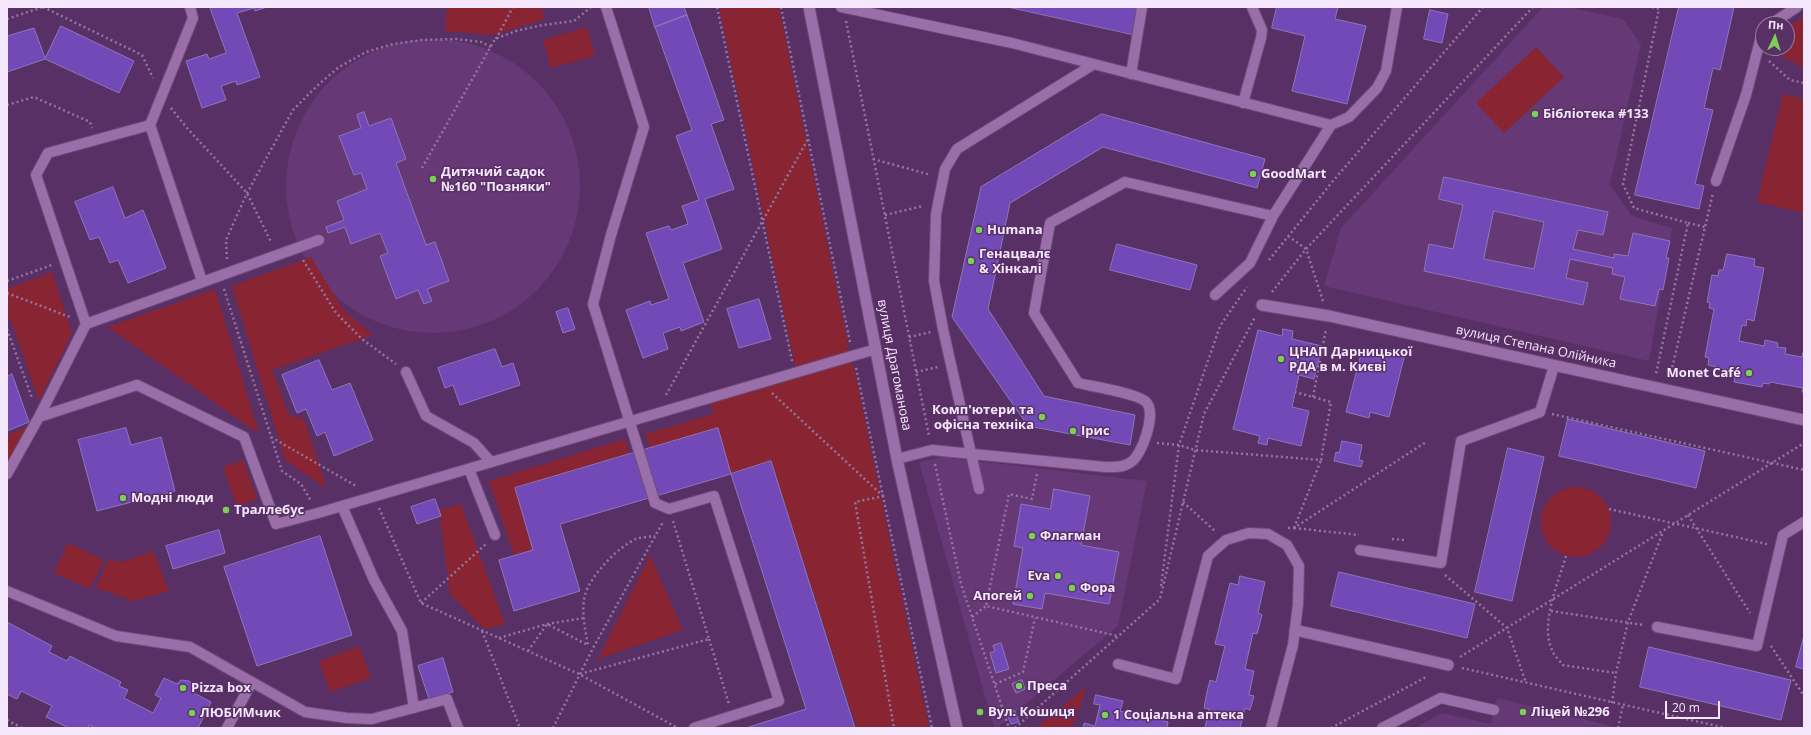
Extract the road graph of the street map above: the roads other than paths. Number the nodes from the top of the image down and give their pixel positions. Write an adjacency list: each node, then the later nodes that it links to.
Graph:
1 (190, 7): 14 (lane)
2 (606, 7): 28 (lane)
3 (809, 7): 23 (street, вулиця Драгоманова)
4 (842, 7): 11 (lane)
5 (1142, 7): 12 (lane)
6 (1252, 7): 13 (lane)
7 (1397, 7): 15 (lane)
8 (1797, 7): 9 (lane)
9 (1783, 16)
10 (1756, 56): 16 (lane)
11 (1094, 64): 12 (lane); 29 (lane)
12 (1131, 74): 13 (lane)
13 (1243, 103): 15 (lane)
14 (150, 125): 19 (lane); 22 (lane)
15 (1331, 125): 17 (lane)
16 (1716, 181)
17 (1273, 216): 20 (lane); 29 (lane)
18 (319, 240): 19 (lane)
19 (202, 281): 22 (lane)
20 (1215, 295)
21 (1262, 305): 24 (street, вулиця Степана Олійника)
22 (86, 324): 26 (lane)
23 (876, 349): 28 (lane); 30 (street, вулиця Драгоманова)
24 (1554, 366): 27 (street, вулиця Степана Олійника); 38 (lane)
25 (406, 372): 31 (lane)
26 (39, 417): 33 (lane); 35 (lane)
27 (1804, 420)
28 (631, 421): 31 (lane); 49 (lane)
29 (970, 454): 30 (lane); 34 (lane)
30 (897, 459): 50 (street, вулиця Драгоманова)
31 (491, 462): 32 (lane)
32 (469, 469): 35 (lane); 37 (lane)
33 (7, 474)
34 (979, 489)
35 (342, 506): 45 (lane)
36 (1804, 522): 40 (lane)
37 (495, 535)
38 (1360, 550)
39 (7, 591): 44 (lane)
40 (1657, 627)
41 (1295, 630): 42 (lane); 43 (street); 51 (lane)
42 (1118, 664)
43 (1448, 665)
44 (252, 682): 45 (lane); 47 (lane)
45 (414, 708): 48 (lane)
46 (1494, 710): 52 (lane)
47 (227, 728)
48 (458, 728)
49 (694, 728)
50 (957, 728)
51 (1271, 728)
52 (1382, 728)

